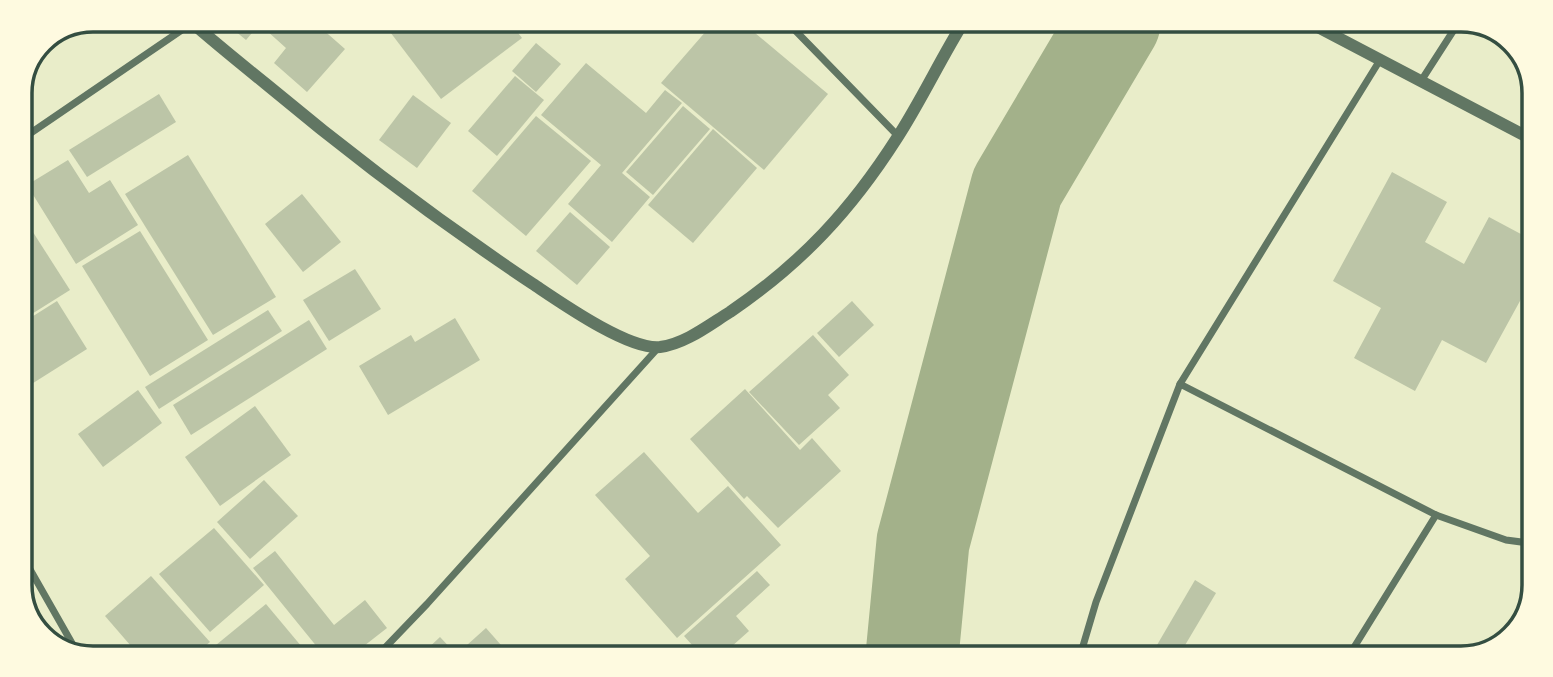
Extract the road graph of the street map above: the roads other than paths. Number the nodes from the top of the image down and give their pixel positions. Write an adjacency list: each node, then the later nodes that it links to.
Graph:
1 (175, 32): 9 (street)
2 (204, 32): 12 (street)
3 (797, 32): 11 (street)
4 (958, 32): 11 (street)
5 (1327, 32): 7 (street)
6 (1453, 32): 8 (street)
7 (1380, 60): 8 (street); 13 (street)
8 (1421, 82): 10 (street)
9 (32, 132)
10 (1521, 134)
11 (898, 136): 12 (street)
12 (658, 348): 18 (street)
13 (1180, 384): 14 (street); 19 (street)
14 (1436, 515): 15 (street); 20 (street)
15 (1522, 542)
16 (32, 573): 17 (street)
17 (71, 642)
18 (386, 646)
19 (1083, 646)
20 (1355, 646)

